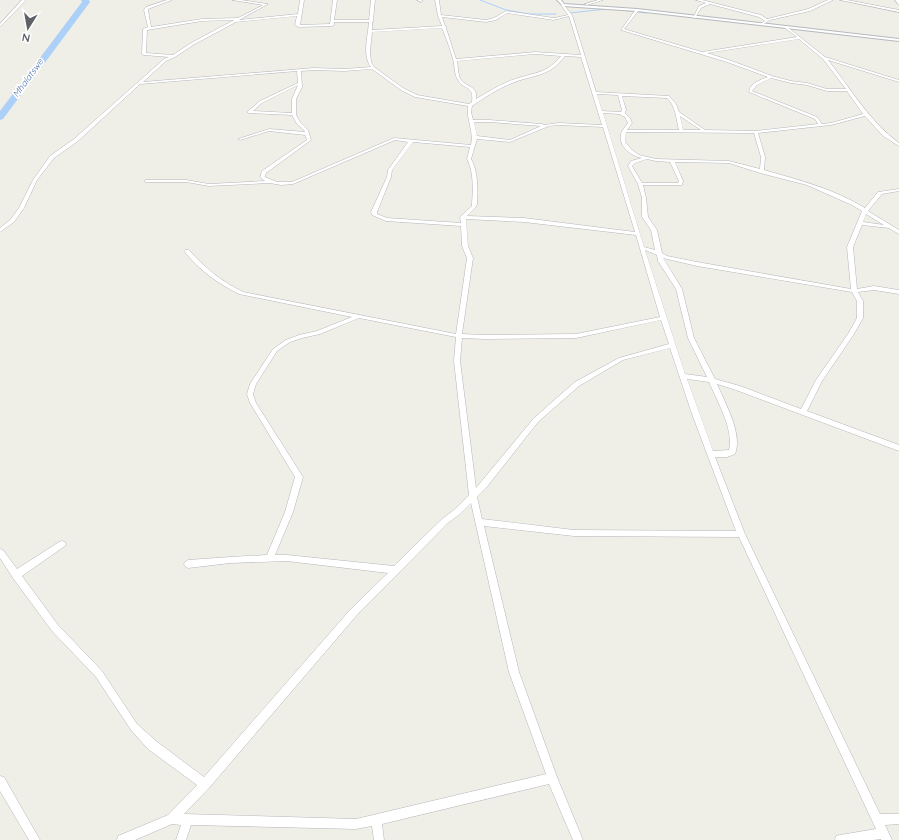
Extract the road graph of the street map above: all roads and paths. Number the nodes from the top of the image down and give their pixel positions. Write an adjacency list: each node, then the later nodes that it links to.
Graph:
1 (24, 0): 32 (street)
2 (170, 0): 35 (street)
3 (234, 0): 27 (street)
4 (302, 0): 21 (street)
5 (335, 0): 29 (street)
6 (374, 0): 30 (street)
7 (437, 0): 23 (street)
8 (601, 0): 17 (street)
9 (698, 0): 15 (street)
10 (831, 0): 26 (street)
11 (842, 0): 20 (street)
12 (897, 0): 16 (street)
13 (561, 2): 14 (street); 18 (street)
14 (582, 3): 17 (street); 18 (street)
15 (709, 3): 24 (street); 25 (street)
16 (899, 3)
17 (587, 5): 19 (street)
18 (566, 10): 22 (street)
19 (637, 10): 24 (street); 39 (street)
20 (899, 11)
21 (298, 15): 28 (street); 29 (street)
22 (570, 15): 23 (street); 42 (street)
23 (440, 16): 33 (street)
24 (694, 17): 31 (street)
25 (762, 17): 26 (street); 31 (street)
26 (774, 18): 31 (street)
27 (238, 19): 28 (street); 35 (street)
28 (234, 21): 40 (street)
29 (333, 21): 30 (street)
30 (372, 21): 36 (street)
31 (764, 22): 34 (street)
32 (0, 26)
33 (445, 27): 36 (street); 44 (street)
34 (786, 27): 37 (street); 38 (street)
35 (150, 28): 40 (street)
36 (370, 31): 45 (street)
37 (800, 38): 39 (street); 43 (street)
38 (899, 40)
39 (702, 53): 47 (street)
40 (174, 56): 49 (street)
41 (564, 56): 42 (street); 44 (street); 54 (street)
42 (583, 56): 52 (street)
43 (824, 58): 48 (street); 51 (street)
44 (455, 60): 54 (street)
45 (373, 68): 46 (street); 54 (street)
46 (299, 71): 49 (street); 50 (street)
47 (771, 77): 51 (street); 62 (street)
48 (899, 81)
49 (139, 83): 86 (street)
50 (300, 83): 57 (street); 57 (street)
51 (848, 90): 59 (street)
52 (595, 93): 53 (street); 55 (street)
53 (620, 94): 56 (street); 58 (street)
54 (472, 104): 60 (street)
55 (601, 112): 58 (street); 63 (street)
56 (678, 113): 65 (street); 66 (street)
57 (294, 114): 68 (street)
58 (623, 114): 64 (street)
59 (866, 115): 62 (street); 72 (street)
60 (471, 121): 61 (street); 69 (street)
61 (548, 125): 63 (street); 69 (street)
62 (821, 125): 67 (street)
63 (605, 126): 88 (street)
64 (624, 130): 65 (street); 74 (street)
65 (681, 131): 66 (street)
66 (705, 131): 67 (street)
67 (756, 132): 76 (street)
68 (307, 134): 70 (street); 78 (street)
69 (475, 137): 73 (street)
70 (240, 139)
71 (412, 140): 73 (street); 78 (street); 84 (street)
72 (899, 145)
73 (471, 146): 82 (street)
74 (646, 159): 75 (street); 79 (street)
75 (672, 160): 76 (street); 79 (street)
76 (762, 172): 81 (street)
77 (147, 181): 78 (street)
78 (269, 182)
79 (640, 184): 91 (street)
80 (899, 190): 81 (street)
81 (865, 211): 83 (street); 85 (street)
82 (463, 217): 84 (street); 88 (street)
83 (860, 223): 85 (street); 92 (street)
84 (463, 225): 96 (street)
85 (891, 227): 87 (street)
86 (0, 230)
87 (899, 232)
88 (638, 234): 89 (street)
89 (642, 248): 91 (street); 95 (street)
90 (187, 251): 94 (street)
91 (660, 255): 92 (street); 99 (street)
92 (854, 291): 93 (street); 100 (street)
93 (899, 292)
94 (357, 317): 96 (street); 108 (street)
95 (664, 318): 96 (street); 97 (street)
96 (459, 336): 103 (street)
97 (672, 345): 98 (street); 103 (street)
98 (683, 376): 99 (street); 102 (street)
99 (712, 380): 100 (street); 102 (street)
100 (803, 412): 101 (street)
101 (899, 448)
102 (711, 454): 105 (street)
103 (473, 497): 104 (street); 110 (street)
104 (478, 522): 105 (street); 112 (street)
105 (741, 534): 119 (street)
106 (62, 544): 111 (street)
107 (0, 552): 111 (street)
108 (270, 557): 109 (street); 110 (street)
109 (188, 564)
110 (396, 570): 114 (street)
111 (16, 575): 114 (street)
112 (552, 778): 118 (street); 125 (street)
113 (0, 781): 121 (street)
114 (205, 784): 115 (street)
115 (172, 819): 117 (street); 122 (street)
116 (899, 819): 119 (street)
117 (188, 820): 118 (street); 123 (street)
118 (376, 820): 124 (street)
119 (877, 820): 120 (street)
120 (885, 837): 126 (street)
121 (35, 840)
122 (122, 840)
123 (181, 840)
124 (380, 840)
125 (578, 840)
126 (840, 840)

